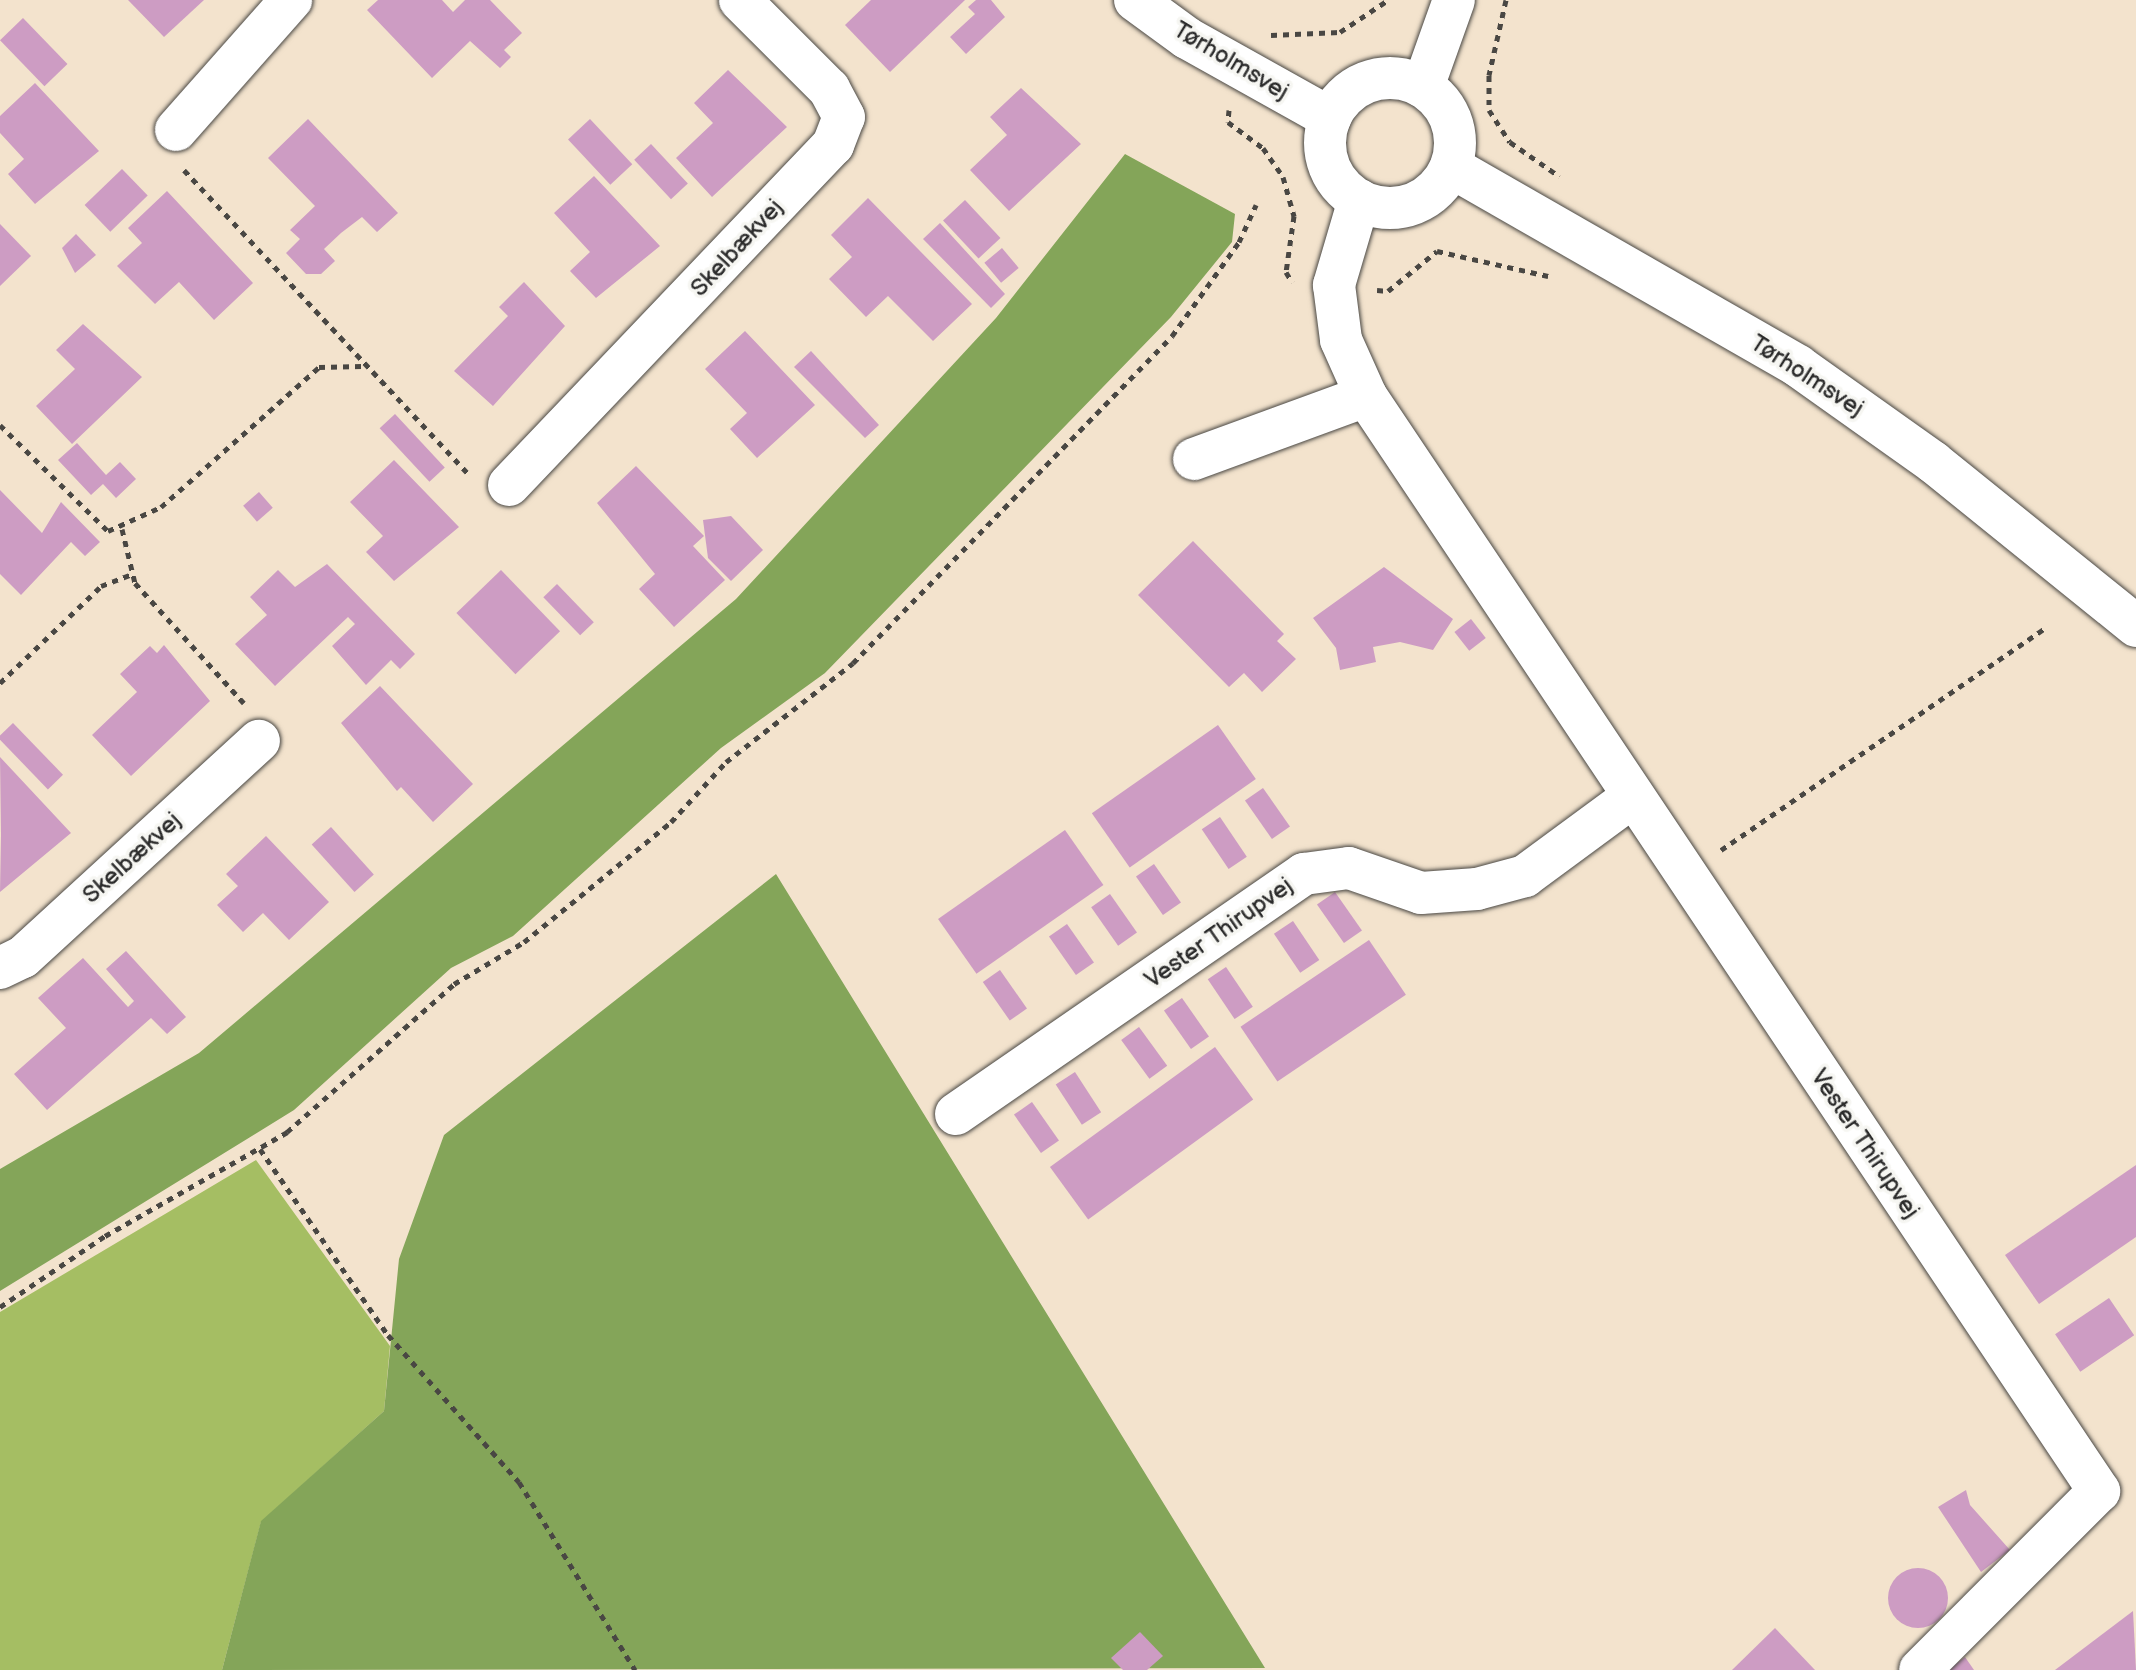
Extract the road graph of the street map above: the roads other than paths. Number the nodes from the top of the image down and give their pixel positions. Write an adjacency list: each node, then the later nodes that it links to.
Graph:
1 (291, 0): 7 (street)
2 (740, 0): 12 (street, Skelbækvej)
3 (1135, 0): 6 (street, Tørholmsvej)
4 (1454, 0): 5 (street)
5 (1423, 87): 6 (street); 8 (street)
6 (1330, 118): 9 (street)
7 (176, 130)
8 (1451, 167): 9 (street); 13 (street, Tørholmsvej)
9 (1359, 200): 10 (street, Vester Thirupvej)
10 (1366, 396): 11 (street); 15 (street, Vester Thirupvej)
11 (1194, 459)
12 (509, 485)
13 (2136, 626)
14 (259, 741): 16 (street, Skelbækvej)
15 (1632, 797): 17 (street, Vester Thirupvej); 18 (street, Vester Thirupvej)
16 (0, 968)
17 (956, 1114)
18 (1920, 1670)

